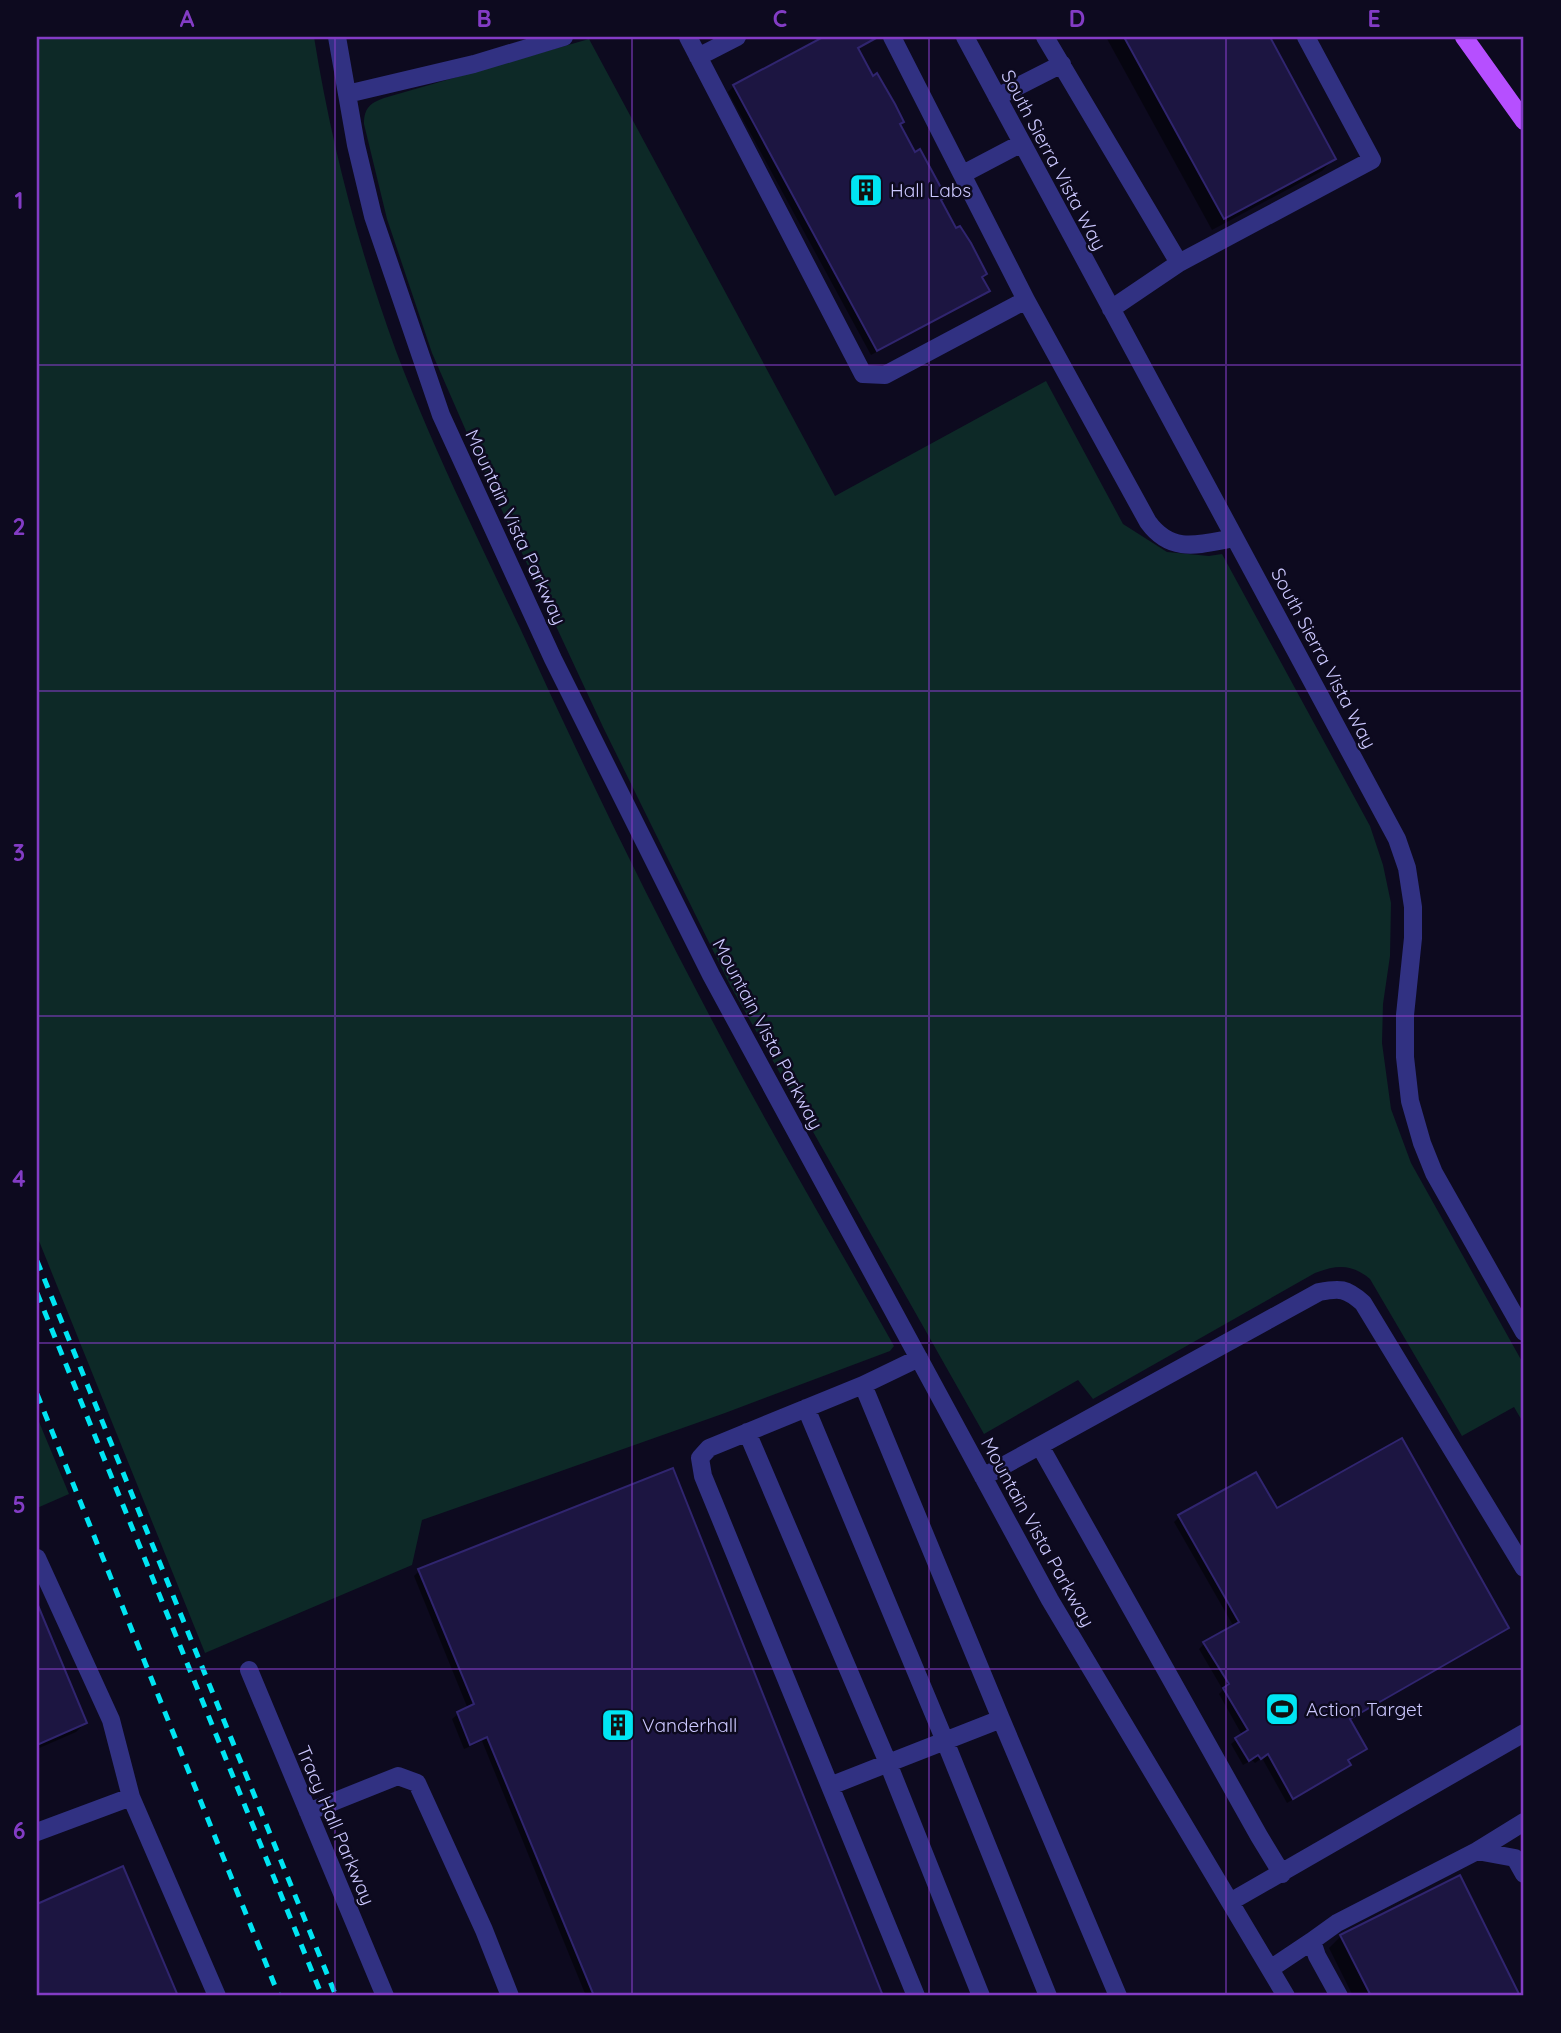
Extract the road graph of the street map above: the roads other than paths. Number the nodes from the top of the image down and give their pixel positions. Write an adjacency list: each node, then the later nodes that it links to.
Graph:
1 (337, 37): 13 (street, Mountain Vista Parkway)
2 (564, 37): 10 (street)
3 (688, 37): 11 (street)
4 (737, 37): 11 (street)
5 (891, 37): 17 (street)
6 (965, 37): 14 (street, South Sierra Vista Way)
7 (1045, 37): 12 (street)
8 (1306, 37): 18 (street)
9 (1464, 37): 15 (main road)
10 (538, 41): 13 (street)
11 (698, 57): 19 (street)
12 (1062, 64): 14 (street); 18 (street)
13 (347, 94): 23 (street, Mountain Vista Parkway)
14 (997, 97): 16 (street, South Sierra Vista Way)
15 (1524, 121)
16 (1022, 143): 17 (street); 20 (street, South Sierra Vista Way)
17 (963, 174): 19 (street)
18 (1179, 263): 20 (street)
19 (1026, 300): 21 (street)
20 (1111, 309): 21 (street, South Sierra Vista Way)
21 (1235, 538): 22 (street, South Sierra Vista Way)
22 (1524, 1332)
23 (919, 1358): 24 (street); 28 (street, Mountain Vista Parkway)
24 (863, 1385): 25 (street); 32 (street)
25 (806, 1408): 26 (street); 34 (street)
26 (747, 1432): 35 (street); 36 (street)
27 (1040, 1446): 28 (street); 30 (street); 42 (street)
28 (983, 1477): 44 (street, Mountain Vista Parkway)
29 (37, 1558): 37 (street)
30 (1524, 1568)
31 (249, 1670): 38 (street, Tracy Hall Parkway)
32 (1001, 1719): 34 (street); 53 (street)
33 (1524, 1733): 42 (street)
34 (945, 1741): 35 (street); 52 (street)
35 (888, 1763): 36 (street); 51 (street)
36 (831, 1786): 50 (street)
37 (131, 1797): 40 (street); 47 (street)
38 (308, 1812): 48 (street, Tracy Hall Parkway); 49 (street)
39 (1524, 1822): 41 (street)
40 (37, 1832)
41 (1477, 1851): 43 (street); 45 (street)
42 (1282, 1874): 44 (street)
43 (1524, 1874)
44 (1230, 1902): 46 (street, Mountain Vista Parkway)
45 (1312, 1941): 46 (street); 55 (street)
46 (1270, 1969): 54 (street, Mountain Vista Parkway)
47 (217, 1996)
48 (385, 1996)
49 (510, 1996)
50 (916, 1996)
51 (981, 1996)
52 (1048, 1996)
53 (1118, 1996)
54 (1286, 1996)
55 (1339, 1996)

